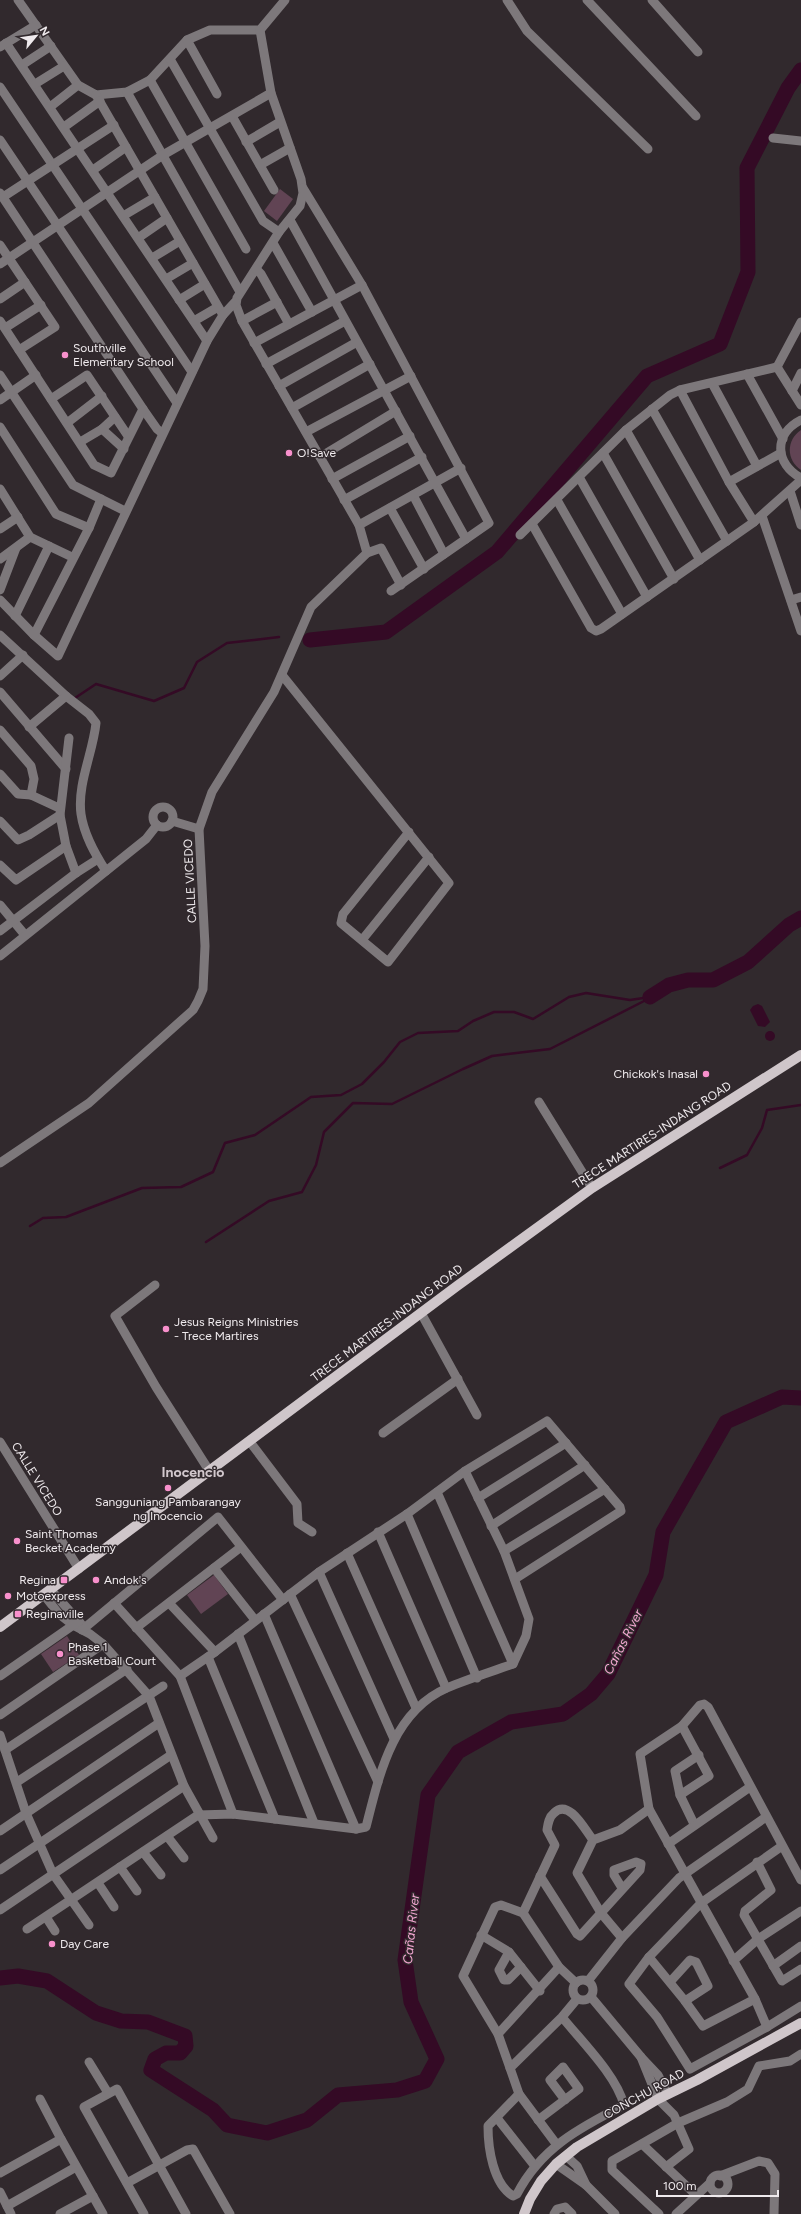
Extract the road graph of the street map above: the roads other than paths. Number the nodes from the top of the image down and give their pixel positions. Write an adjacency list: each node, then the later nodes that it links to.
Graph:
1 (18, 0): 6 (street)
2 (285, 0): 7 (street)
3 (507, 0): 38 (street)
4 (586, 0): 25 (street)
5 (652, 0): 11 (street)
6 (36, 25): 9 (street); 10 (street)
7 (260, 30): 8 (street); 20 (street)
8 (187, 40): 12 (street); 21 (street)
9 (3, 45): 13 (street)
10 (50, 46): 13 (street); 14 (street)
11 (698, 52)
12 (170, 59): 15 (street); 29 (street)
13 (22, 65): 16 (street)
14 (64, 66): 16 (street); 17 (street)
15 (150, 80): 19 (street); 33 (street)
16 (35, 84): 23 (street)
17 (78, 85): 22 (street); 23 (street)
18 (0, 87): 41 (street)
19 (127, 92): 22 (street); 39 (street)
20 (271, 93): 24 (street); 26 (street)
21 (217, 94)
22 (98, 98): 27 (street); 28 (street)
23 (50, 107): 28 (street)
24 (232, 116): 29 (street); 34 (street)
25 (696, 116)
26 (280, 122): 34 (street); 37 (street)
27 (114, 125): 35 (street); 36 (street)
28 (64, 127): 36 (street)
29 (209, 128): 33 (street); 55 (street)
30 (774, 138): 32 (street)
31 (0, 140): 44 (street)
32 (801, 140)
33 (185, 142): 39 (street); 61 (street)
34 (246, 142): 40 (street)
35 (126, 147): 42 (street); 43 (street)
36 (78, 148): 41 (street); 42 (street)
37 (290, 148): 40 (street); 45 (street)
38 (648, 149)
39 (163, 155): 43 (street); 71 (street)
40 (260, 165): 46 (street)
41 (52, 166): 44 (street); 50 (street)
42 (93, 170): 47 (street)
43 (140, 171): 47 (street); 49 (street)
44 (28, 182): 48 (street); 54 (street)
45 (302, 187): 53 (street); 70 (street)
46 (274, 190)
47 (108, 193): 50 (street); 51 (street)
48 (1, 195): 58 (street)
49 (155, 197): 51 (street); 52 (street)
50 (82, 210): 54 (street); 94 (street)
51 (124, 216): 56 (street)
52 (167, 218): 56 (street); 57 (street)
53 (290, 220): 55 (street); 73 (street)
54 (58, 226): 58 (street); 109 (street)
55 (279, 232): 59 (street)
56 (138, 238): 63 (street)
57 (180, 241): 63 (street); 64 (street)
58 (33, 242): 62 (street); 112 (street)
59 (273, 243): 66 (street); 79 (street)
60 (0, 245): 62 (street)
61 (246, 248)
62 (9, 258): 65 (street); 68 (street)
63 (152, 258): 67 (street)
64 (193, 263): 67 (street); 69 (street)
65 (0, 264)
66 (256, 268): 71 (street); 76 (street)
67 (166, 279): 74 (street)
68 (25, 282): 72 (street); 77 (street)
69 (205, 284): 74 (street); 78 (street)
70 (362, 284): 73 (street); 99 (street)
71 (240, 292): 75 (street)
72 (0, 299)
73 (334, 299): 79 (street); 83 (street)
74 (179, 300): 81 (street)
75 (235, 302): 80 (street); 82 (street)
76 (277, 302): 82 (street); 86 (street)
77 (41, 305): 85 (street); 90 (street)
78 (218, 307): 80 (street); 81 (street)
79 (312, 312): 86 (street)
80 (223, 315): 87 (street)
81 (194, 321): 87 (street)
82 (242, 321): 89 (street)
83 (345, 321): 88 (street); 91 (street)
84 (801, 322): 93 (street)
85 (2, 324): 90 (street)
86 (289, 324): 89 (street)
87 (207, 341): 94 (street)
88 (357, 342): 92 (street); 101 (street)
89 (254, 343): 91 (street)
90 (19, 350): 98 (street)
91 (266, 364): 101 (street)
92 (370, 364): 102 (street); 111 (street)
93 (777, 367): 96 (street); 104 (street)
94 (192, 372): 109 (street)
95 (801, 373): 104 (street)
96 (747, 374): 100 (street); 125 (street)
97 (0, 375): 105 (street)
98 (36, 375): 105 (street); 107 (street)
99 (411, 376): 102 (street); 133 (street)
100 (712, 383): 103 (street); 132 (street)
101 (279, 386): 111 (street)
102 (384, 389): 114 (street); 121 (street)
103 (680, 390): 113 (street); 138 (street)
104 (792, 391): 110 (street)
105 (11, 392): 108 (street); 142 (street)
106 (102, 396): 107 (street); 115 (street); 117 (street)
107 (51, 399): 117 (street)
108 (0, 400)
109 (177, 403): 122 (street)
110 (801, 405)
111 (292, 408): 121 (street)
112 (143, 409): 122 (street); 123 (street)
113 (652, 409): 120 (street); 158 (street)
114 (396, 411): 124 (street); 130 (street)
115 (115, 417): 119 (street); 123 (street)
116 (801, 420): 125 (street)
117 (67, 423): 126 (street)
118 (0, 427): 153 (street)
119 (102, 429): 126 (street); 127 (street)
120 (626, 430): 128 (street); 165 (street)
121 (306, 432): 130 (street)
122 (162, 433): 146 (street)
123 (128, 436): 127 (street)
124 (410, 436): 131 (street); 135 (street)
125 (782, 439): 129 (street)
126 (80, 442): 127 (street)
127 (124, 449)
128 (604, 453): 134 (street); 167 (street)
129 (781, 453): 132 (street); 136 (street)
130 (320, 457): 135 (street)
131 (422, 457): 137 (street); 143 (street)
132 (757, 466): 138 (street)
133 (461, 468): 137 (street); 157 (street)
134 (579, 477): 144 (street); 171 (street)
135 (332, 479): 143 (street)
136 (801, 479): 139 (street)
137 (435, 481): 141 (street); 157 (street)
138 (729, 482): 149 (street)
139 (790, 491): 147 (street); 152 (street)
140 (1, 493): 148 (street)
141 (413, 495): 145 (street); 162 (street)
142 (101, 499): 146 (street); 153 (street)
143 (344, 500): 151 (street)
144 (557, 500): 150 (street); 175 (street)
145 (390, 508): 151 (street); 166 (street)
146 (125, 511): 179 (street)
147 (762, 516): 149 (street); 174 (street)
148 (18, 517): 154 (street); 156 (street)
149 (754, 522): 158 (street)
150 (532, 524): 155 (street); 175 (street)
151 (359, 525): 161 (street)
152 (801, 525)
153 (88, 528): 163 (street)
154 (0, 529)
155 (520, 535)
156 (30, 537): 159 (street); 160 (street)
157 (466, 539): 162 (street)
158 (727, 541): 165 (street)
159 (49, 546): 163 (street); 176 (street)
160 (16, 548): 164 (street); 169 (street)
161 (367, 553): 168 (street); 181 (street, CALLE VICEDO)
162 (444, 554): 166 (street)
163 (72, 558): 179 (street)
164 (0, 559)
165 (700, 560): 167 (street)
166 (424, 569): 168 (street)
167 (674, 578): 171 (street)
168 (401, 585): 170 (street)
169 (0, 590)
170 (392, 591)
171 (648, 597): 175 (street)
172 (801, 597): 174 (street)
173 (0, 600): 176 (street)
174 (791, 600): 177 (street)
175 (622, 614)
176 (15, 616): 179 (street)
177 (801, 631)
178 (0, 635): 180 (street)
179 (34, 635)
180 (23, 655): 182 (street); 184 (street)
181 (282, 675): 195 (street, CALLE VICEDO); 196 (street)
182 (0, 676)
183 (0, 692): 185 (street)
184 (66, 696): 185 (street); 199 (street)
185 (29, 727): 188 (street)
186 (0, 730): 190 (street)
187 (69, 738): 188 (street)
188 (66, 769): 191 (street)
189 (0, 774): 190 (street)
190 (31, 795): 191 (street)
191 (59, 811): 192 (street); 197 (street)
192 (0, 821)
193 (172, 821): 194 (street); 194 (street); 195 (street)
194 (157, 825): 201 (street)
195 (199, 829): 211 (street, CALLE VICEDO)
196 (409, 832): 198 (street); 207 (street)
197 (66, 846): 200 (street); 202 (street)
198 (429, 858): 207 (street); 207 (street)
199 (98, 860): 201 (street); 202 (street)
200 (0, 865)
201 (106, 871): 206 (street)
202 (76, 873): 204 (street)
203 (0, 905): 204 (street)
204 (13, 920): 205 (street); 206 (street)
205 (0, 931)
206 (25, 935): 208 (street)
207 (362, 940)
208 (0, 956)
209 (801, 1056): 212 (main road, TRECE MARTIRES-INDANG ROAD)
210 (540, 1102): 212 (street)
211 (0, 1163)
212 (592, 1188): 214 (main road, TRECE MARTIRES-INDANG ROAD)
213 (155, 1285): 223 (street)
214 (420, 1313): 215 (street); 219 (main road, TRECE MARTIRES-INDANG ROAD)
215 (458, 1379): 216 (street); 217 (street)
216 (477, 1415)
217 (383, 1433)
218 (0, 1442): 235 (street, CALLE VICEDO)
219 (250, 1442): 223 (main road, TRECE MARTIRES-INDANG ROAD); 229 (street)
220 (566, 1443): 221 (street); 222 (street); 226 (street)
221 (585, 1465): 224 (street); 228 (street)
222 (465, 1471): 225 (street); 226 (street)
223 (210, 1472): 235 (main road, TRECE MARTIRES-INDANG ROAD)
224 (605, 1489): 232 (street); 237 (street)
225 (437, 1492): 227 (street); 251 (street)
226 (478, 1498): 228 (street)
227 (407, 1514): 230 (street); 255 (street)
228 (491, 1526): 232 (street)
229 (312, 1532)
230 (378, 1532): 233 (street); 257 (street)
231 (241, 1547): 234 (street); 240 (street); 241 (street)
232 (504, 1551): 237 (street)
233 (348, 1553): 236 (street); 259 (street)
234 (214, 1568): 242 (street); 244 (street)
235 (79, 1569): 238 (main road, TRECE MARTIRES-INDANG ROAD)
236 (319, 1572): 239 (street); 264 (street)
237 (514, 1579): 251 (street)
238 (48, 1592): 245 (main road, TRECE MARTIRES-INDANG ROAD); 246 (street)
239 (290, 1594): 240 (street); 269 (street)
240 (283, 1600): 243 (street)
241 (114, 1603): 246 (street); 247 (street)
242 (169, 1603): 247 (street); 250 (street)
243 (264, 1614): 244 (street); 281 (street)
244 (255, 1620): 248 (street)
245 (0, 1627)
246 (82, 1627): 249 (street); 253 (street)
247 (136, 1628): 254 (street)
248 (238, 1634): 250 (street); 279 (street)
249 (103, 1644): 252 (street); 260 (street)
250 (212, 1654): 254 (street); 278 (street)
251 (513, 1664): 255 (street)
252 (127, 1669): 258 (street); 265 (street)
253 (0, 1676)
254 (180, 1676): 275 (street)
255 (477, 1678): 257 (street)
256 (163, 1686): 258 (street)
257 (446, 1688): 259 (street)
258 (149, 1696): 261 (street); 268 (street)
259 (416, 1708): 264 (street)
260 (0, 1715)
261 (160, 1723): 266 (street); 274 (street)
262 (682, 1726): 267 (street); 271 (street); 273 (street)
263 (0, 1735): 265 (street)
264 (394, 1739): 269 (street)
265 (6, 1750): 268 (street)
266 (171, 1755): 270 (street); 286 (street)
267 (699, 1755): 272 (street); 272 (street)
268 (17, 1782): 274 (street)
269 (378, 1782): 281 (street)
270 (184, 1786): 276 (street); 294 (street)
271 (750, 1787): 277 (street); 280 (street)
272 (680, 1795): 280 (street)
273 (649, 1809): 285 (street); 287 (street)
274 (26, 1813): 282 (street); 286 (street)
275 (233, 1814): 276 (street); 278 (street)
276 (198, 1815): 283 (street); 284 (street)
277 (766, 1817): 288 (street); 296 (street)
278 (275, 1819): 279 (street)
279 (314, 1823): 281 (street)
280 (694, 1824): 287 (street)
281 (356, 1829)
282 (0, 1831)
283 (167, 1836): 289 (street); 290 (street)
284 (213, 1838)
285 (593, 1840): 297 (street); 307 (street)
286 (39, 1843): 293 (street); 294 (street)
287 (668, 1844): 296 (street)
288 (782, 1846): 291 (street); 298 (street)
289 (143, 1852): 292 (street); 295 (street)
290 (184, 1858)
291 (757, 1862): 303 (street); 315 (street)
292 (120, 1867): 299 (street); 301 (street)
293 (0, 1870)
294 (53, 1874): 302 (street); 305 (street)
295 (161, 1874)
296 (684, 1874): 303 (street); 314 (street)
297 (540, 1876): 307 (street); 308 (street)
298 (801, 1880)
299 (98, 1884): 302 (street); 304 (street)
300 (622, 1888): 307 (street)
301 (137, 1891)
302 (71, 1900): 309 (street); 310 (street)
303 (700, 1903): 318 (street); 319 (street)
304 (114, 1907)
305 (0, 1910)
306 (801, 1911): 315 (street)
307 (600, 1913): 314 (street)
308 (523, 1914): 313 (street); 322 (street)
309 (46, 1917): 311 (street); 312 (street)
310 (88, 1925)
311 (27, 1929)
312 (55, 1932)
313 (482, 1935): 317 (street); 336 (street)
314 (622, 1938): 324 (street)
315 (758, 1939): 319 (street); 320 (street)
316 (801, 1946): 320 (street)
317 (509, 1952): 321 (street); 321 (street)
318 (649, 1957): 325 (street); 335 (street)
319 (733, 1961): 330 (street)
320 (773, 1966): 323 (street)
321 (521, 1967): 327 (street)
322 (559, 1967): 326 (street); 327 (street)
323 (801, 1969)
324 (588, 1981): 326 (street); 328 (street)
325 (670, 1982): 331 (street); 331 (street)
326 (576, 1983): 329 (street)
327 (540, 1991): 336 (street)
328 (591, 1997): 329 (street); 338 (street)
329 (577, 1999): 333 (street)
330 (755, 1999): 331 (street); 335 (street)
331 (685, 2001)
332 (801, 2006): 335 (street)
333 (562, 2017): 340 (street); 352 (street)
334 (801, 2022): 343 (main road, CONCHU ROAD)
335 (767, 2027)
336 (498, 2034): 340 (street)
337 (801, 2054): 349 (street)
338 (640, 2057): 343 (street); 345 (street)
339 (89, 2062): 341 (street)
340 (510, 2068): 342 (street)
341 (108, 2093): 355 (street); 361 (street)
342 (519, 2094): 347 (street); 348 (street)
343 (668, 2094): 345 (main road, CONCHU ROAD)
344 (40, 2099): 350 (street)
345 (658, 2099): 349 (street); 353 (main road, CONCHU ROAD)
346 (565, 2100): 348 (street)
347 (497, 2118): 356 (street); 356 (street)
348 (538, 2120): 352 (street)
349 (678, 2123): 351 (street); 358 (street)
350 (61, 2139): 357 (street); 359 (street)
351 (642, 2144): 358 (street); 377 (street)
352 (557, 2145): 356 (street)
353 (566, 2156): 354 (main road, CONCHU ROAD); 363 (street)
354 (556, 2164): 363 (street); 373 (main road, CONCHU ROAD)
355 (159, 2165): 361 (street); 371 (street); 372 (street)
356 (534, 2165)
357 (76, 2167): 366 (street); 367 (street)
358 (666, 2167): 365 (street)
359 (0, 2173)
360 (720, 2176): 362 (street); 362 (street); 379 (street)
361 (127, 2183): 370 (street)
362 (710, 2183): 365 (street)
363 (586, 2185): 376 (street)
364 (0, 2192): 367 (street)
365 (696, 2195): 378 (street)
366 (93, 2196): 368 (street); 369 (street)
367 (9, 2210)
368 (60, 2214)
369 (102, 2214)
370 (144, 2214)
371 (186, 2214)
372 (230, 2214)
373 (524, 2214)
374 (554, 2214): 375 (street)
375 (572, 2214)
376 (615, 2214)
377 (659, 2214)
378 (676, 2214)
379 (774, 2214)

